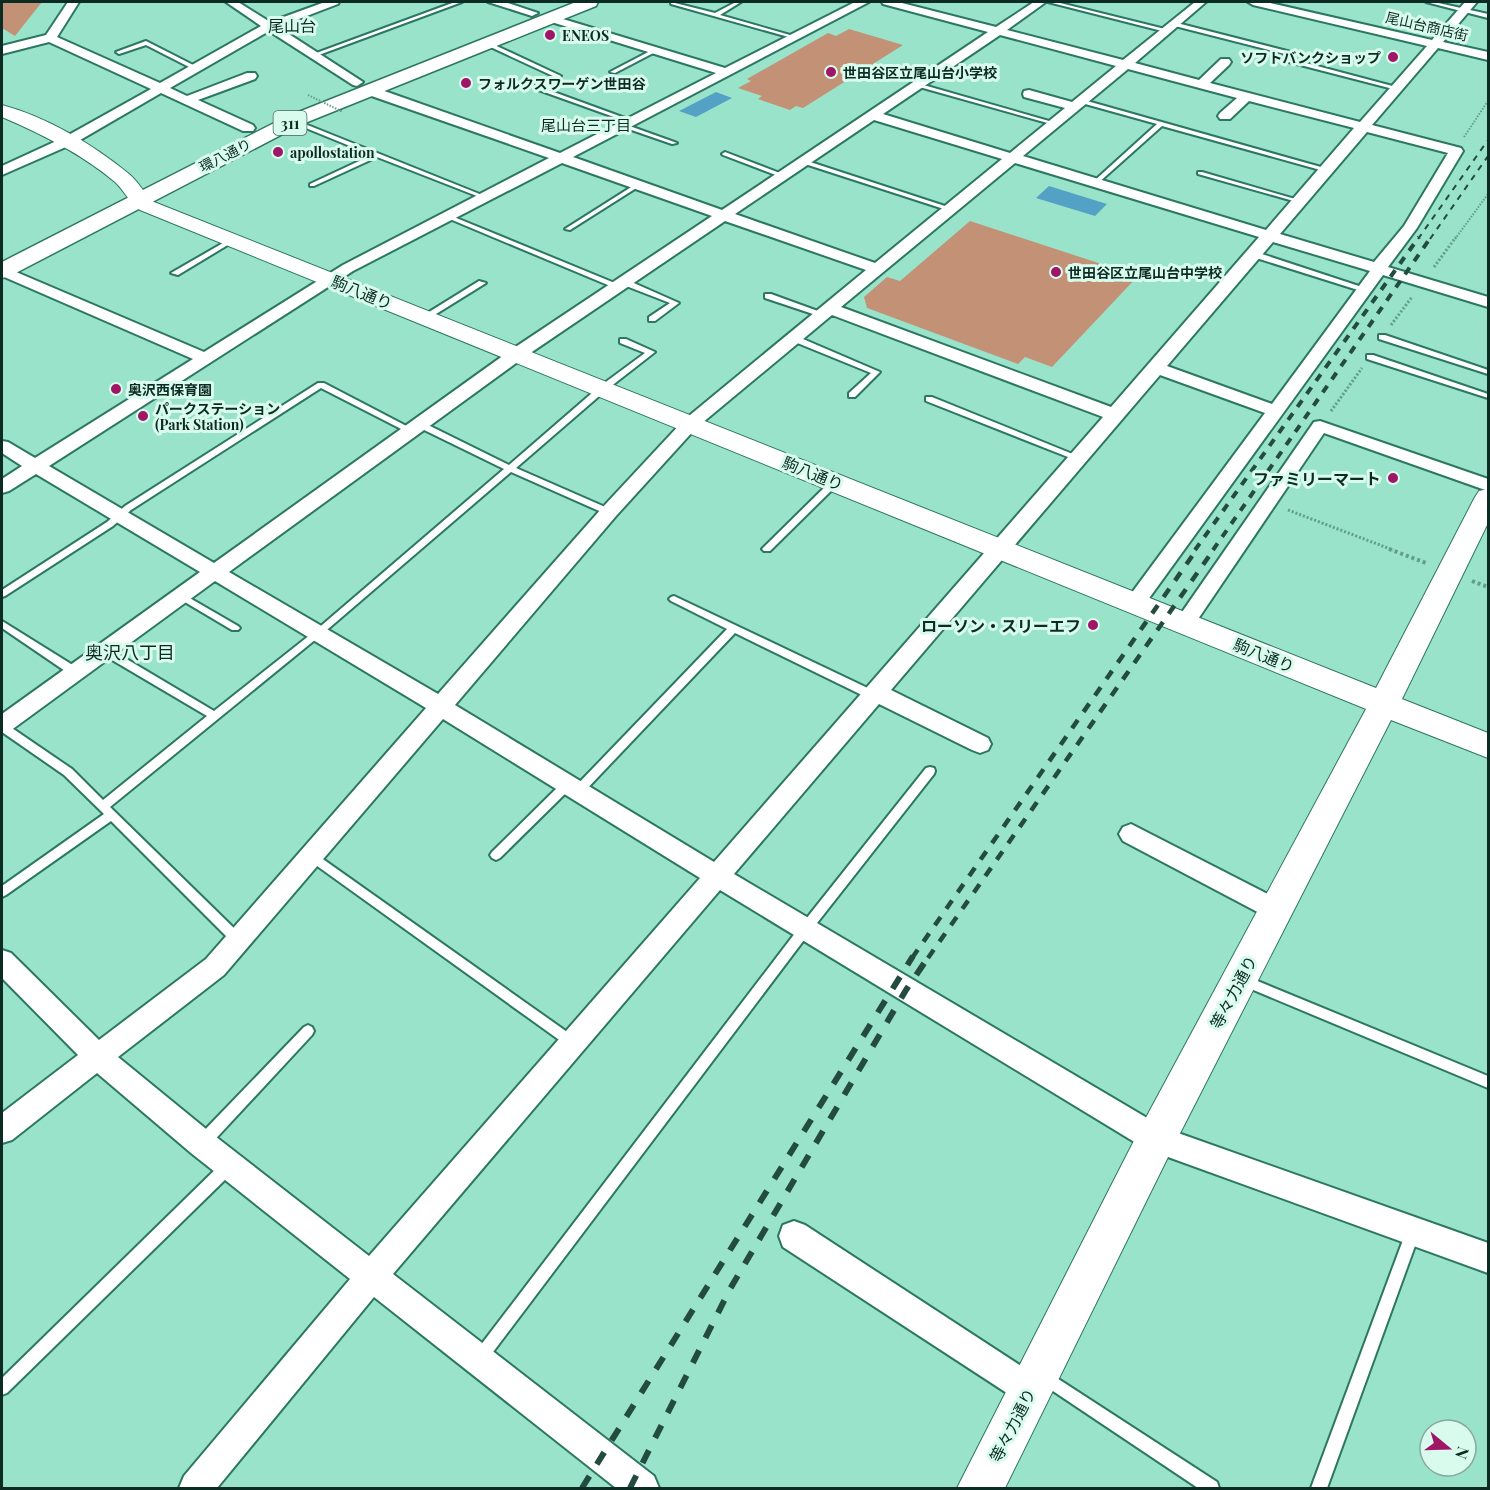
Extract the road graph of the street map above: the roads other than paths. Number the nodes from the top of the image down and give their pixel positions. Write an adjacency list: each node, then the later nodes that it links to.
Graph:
1 (73, 2): 25 (street)
2 (231, 2): 21 (street)
3 (334, 2): 21 (street)
4 (459, 2): 31 (lane)
5 (494, 2): 18 (street)
6 (561, 2): 18 (main road, 環八通り / 311)
7 (590, 2): 18 (main road, 環八通り / 311)
8 (739, 2): 19 (lane)
9 (863, 2): 24 (street)
10 (886, 2): 23 (street)
11 (1041, 2): 23 (street)
12 (1051, 2): 22 (lane)
13 (1201, 2): 22 (street)
14 (1253, 2): 27 (street, 尾山台商店街)
15 (1429, 2): 17 (lane)
16 (673, 3): 19 (lane)
17 (1468, 5): 20 (lane); 27 (street)
18 (541, 15): 26 (main road, 環八通り / 311); 29 (street); 41 (main road, 環八通り / 311)
19 (715, 15): 24 (lane)
20 (1488, 16)
21 (270, 26): 31 (street); 35 (street)
22 (1169, 27): 34 (street); 43 (lane)
23 (998, 30): 34 (street); 40 (street)
24 (794, 37): 37 (street)
25 (50, 38): 28 (street); 42 (street)
26 (486, 42): 41 (main road, 環八通り / 311); 52 (lane)
27 (1436, 44): 32 (street, 尾山台商店街); 43 (street)
28 (2, 50)
29 (656, 50): 36 (lane); 37 (street)
30 (119, 52): 35 (lane)
31 (314, 55): 41 (street)
32 (1488, 56)
33 (1225, 62): 39 (street)
34 (1125, 64): 39 (street); 47 (street)
35 (197, 69): 42 (street)
36 (613, 72)
37 (725, 72): 52 (street)
38 (251, 76): 46 (street)
39 (1202, 84): 45 (street)
40 (918, 85): 49 (street); 53 (lane)
41 (363, 86): 51 (main road, 環八通り / 311); 56 (main road, 環八通り / 311); 61 (street)
42 (163, 88): 46 (street); 58 (street)
43 (1398, 88): 55 (street)
44 (1029, 94): 47 (street)
45 (1246, 96): 50 (street); 55 (street)
46 (187, 99): 56 (street)
47 (1077, 104): 53 (street); 54 (lane)
48 (2, 111): 58 (street, 駒八通り)
49 (872, 115): 62 (street); 63 (street)
50 (1225, 116)
51 (293, 121): 60 (lane); 71 (main road, 環八通り / 311)
52 (626, 123): 57 (lane); 61 (street)
53 (1053, 123): 62 (street)
54 (1161, 124): 64 (lane); 68 (lane)
55 (1364, 127): 64 (street); 83 (street)
56 (248, 128): 71 (main road, 環八通り / 311)
57 (674, 143)
58 (81, 145): 65 (street); 71 (street, 駒八通り)
59 (725, 154): 67 (lane)
60 (376, 155): 69 (lane); 72 (lane)
61 (560, 157): 70 (street); 72 (street)
62 (1011, 157): 68 (street); 74 (street)
63 (804, 162): 67 (street); 74 (lane)
64 (1326, 170): 73 (street)
65 (2, 171)
66 (1200, 173): 73 (lane)
67 (783, 176): 76 (street)
68 (1095, 183): 78 (street)
69 (312, 185)
70 (638, 185): 76 (street); 77 (lane)
71 (134, 194): 79 (street, 駒八通り); 80 (main road, 環八通り / 311); 84 (main road, 環八通り / 311)
72 (484, 197): 75 (street)
73 (1299, 201): 78 (street)
74 (949, 209): 82 (street)
75 (447, 216): 86 (street); 88 (lane)
76 (722, 216): 82 (street); 88 (street)
77 (568, 229)
78 (1270, 236): 81 (street); 83 (street)
79 (232, 240): 85 (lane); 86 (street, 駒八通り)
80 (2, 253)
81 (1253, 254): 89 (lane); 101 (street)
82 (877, 269): 92 (street)
83 (1380, 269): 89 (street); 91 (street)
84 (2, 271): 99 (street)
85 (175, 273)
86 (329, 279): 93 (street, 駒八通り); 99 (street)
87 (482, 283): 93 (lane)
88 (621, 284): 94 (lane); 98 (street)
89 (1364, 289): 107 (street)
90 (768, 296): 92 (lane)
91 (1488, 302)
92 (825, 311): 95 (street); 108 (street)
93 (425, 317): 98 (street, 駒八通り)
94 (652, 319)
95 (793, 338): 104 (lane); 109 (street)
96 (1382, 338): 102 (lane)
97 (622, 341): 103 (lane)
98 (517, 354): 103 (street, 駒八通り); 110 (street)
99 (203, 357): 113 (street)
100 (1370, 357): 105 (lane)
101 (1154, 367): 107 (street); 108 (street)
102 (1488, 372)
103 (602, 389): 109 (street, 駒八通り); 114 (lane)
104 (852, 395)
105 (1488, 396)
106 (929, 399): 112 (lane)
107 (1275, 411): 127 (street)
108 (1112, 414): 112 (street)
109 (690, 424): 115 (street, 駒八通り); 119 (street)
110 (417, 428): 114 (lane); 120 (lane); 123 (street)
111 (2, 446): 113 (street)
112 (1076, 457): 121 (street)
113 (36, 465): 117 (street); 120 (street)
114 (509, 468): 119 (lane); 132 (lane)
115 (835, 482): 121 (street, 駒八通り); 122 (lane)
116 (1488, 486): 128 (street)
117 (2, 488)
118 (1488, 497): 136 (street, 等々力通り)
119 (609, 512): 137 (street)
120 (119, 516): 123 (street); 124 (lane)
121 (999, 547): 127 (street, 駒八通り); 135 (street)
122 (767, 549)
123 (215, 572): 125 (street); 132 (street)
124 (2, 594)
125 (181, 596): 130 (lane); 133 (street)
126 (674, 599): 131 (lane)
127 (1135, 603): 128 (street, 駒八通り)
128 (1185, 623): 136 (street, 駒八通り)
129 (2, 624): 134 (lane)
130 (235, 628)
131 (734, 628): 135 (lane); 143 (lane)
132 (318, 633): 137 (street); 138 (lane)
133 (105, 651): 134 (street); 138 (lane)
134 (75, 672): 139 (street)
135 (874, 694): 140 (street); 148 (street)
136 (1384, 704): 141 (street, 駒八通り); 150 (street, 等々力通り)
137 (440, 705): 143 (street); 146 (street)
138 (214, 716): 144 (lane)
139 (2, 726): 144 (lane)
140 (980, 744)
141 (1488, 746)
142 (930, 771): 151 (lane)
143 (572, 789): 147 (lane); 148 (street)
144 (106, 811): 149 (lane); 152 (lane)
145 (1131, 834): 150 (street)
146 (310, 855): 152 (street); 156 (lane)
147 (496, 855)
148 (716, 874): 151 (street); 156 (street)
149 (2, 892)
150 (1276, 910): 154 (street, 等々力通り)
151 (806, 928): 160 (street); 167 (lane)
152 (237, 939): 157 (street)
153 (2, 961): 157 (street)
154 (1240, 978): 158 (lane); 160 (street, 等々力通り)
155 (308, 1031): 161 (lane)
156 (574, 1043): 166 (street)
157 (98, 1057): 159 (street); 161 (street)
158 (1488, 1082)
159 (2, 1130)
160 (1156, 1139): 163 (street); 168 (street, 等々力通り)
161 (201, 1143): 162 (street)
162 (229, 1165): 166 (street); 169 (lane)
163 (1413, 1231): 165 (street); 174 (lane)
164 (794, 1236): 168 (street)
165 (1488, 1258)
166 (372, 1276): 167 (street); 170 (street)
167 (477, 1361): 171 (street)
168 (1034, 1381): 172 (street, 等々力通り); 173 (lane)
169 (2, 1388)
170 (196, 1488)
171 (642, 1488)
172 (980, 1488)
173 (1211, 1488)
174 (1319, 1488)

